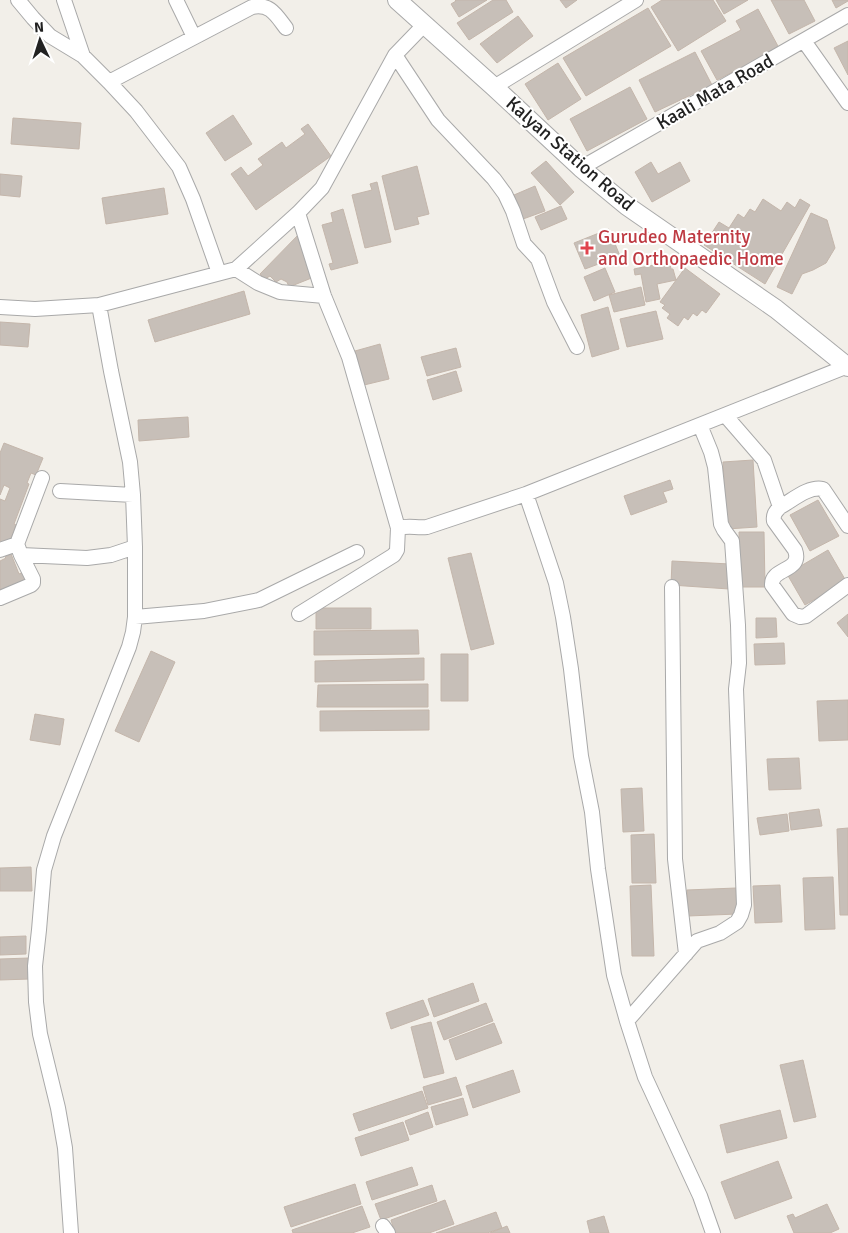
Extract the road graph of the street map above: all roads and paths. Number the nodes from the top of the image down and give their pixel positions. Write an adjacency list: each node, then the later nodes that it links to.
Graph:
1 (18, 0): 12 (street)
2 (64, 0): 12 (street)
3 (176, 0): 9 (street)
4 (397, 0): 7 (street, Kalyan Station Road)
5 (636, 0): 14 (street)
6 (848, 15): 10 (street, Kaali Mata Road)
7 (424, 25): 11 (street); 14 (street, Kalyan Station Road)
8 (286, 28): 9 (street)
9 (194, 37): 13 (street)
10 (804, 41): 15 (street); 16 (street, Kaali Mata Road)
11 (395, 55): 17 (street); 23 (street)
12 (83, 56): 13 (street)
13 (109, 82): 19 (street)
14 (494, 87): 16 (street, Kalyan Station Road)
15 (848, 103)
16 (581, 168): 24 (street, Kalyan Station Road)
17 (298, 213): 18 (street); 20 (street)
18 (236, 269): 19 (street); 20 (street)
19 (219, 274): 21 (street)
20 (324, 296): 33 (street)
21 (99, 305): 22 (street); 30 (street)
22 (0, 307)
23 (577, 347)
24 (848, 367): 25 (street)
25 (725, 415): 26 (street); 31 (street)
26 (700, 425): 29 (street); 43 (street)
27 (42, 478): 36 (street)
28 (60, 491): 30 (street)
29 (526, 494): 33 (street); 44 (street)
30 (133, 495): 34 (street)
31 (780, 507): 32 (street); 38 (street)
32 (848, 526)
33 (398, 528): 41 (street)
34 (135, 547): 36 (street); 42 (street)
35 (0, 550): 36 (street)
36 (19, 550): 40 (street)
37 (357, 552): 42 (street)
38 (848, 585)
39 (672, 587): 43 (street)
40 (0, 598)
41 (299, 614)
42 (135, 618): 45 (street)
43 (686, 954): 44 (street)
44 (627, 1021): 46 (street)
45 (71, 1233)
46 (713, 1233)

